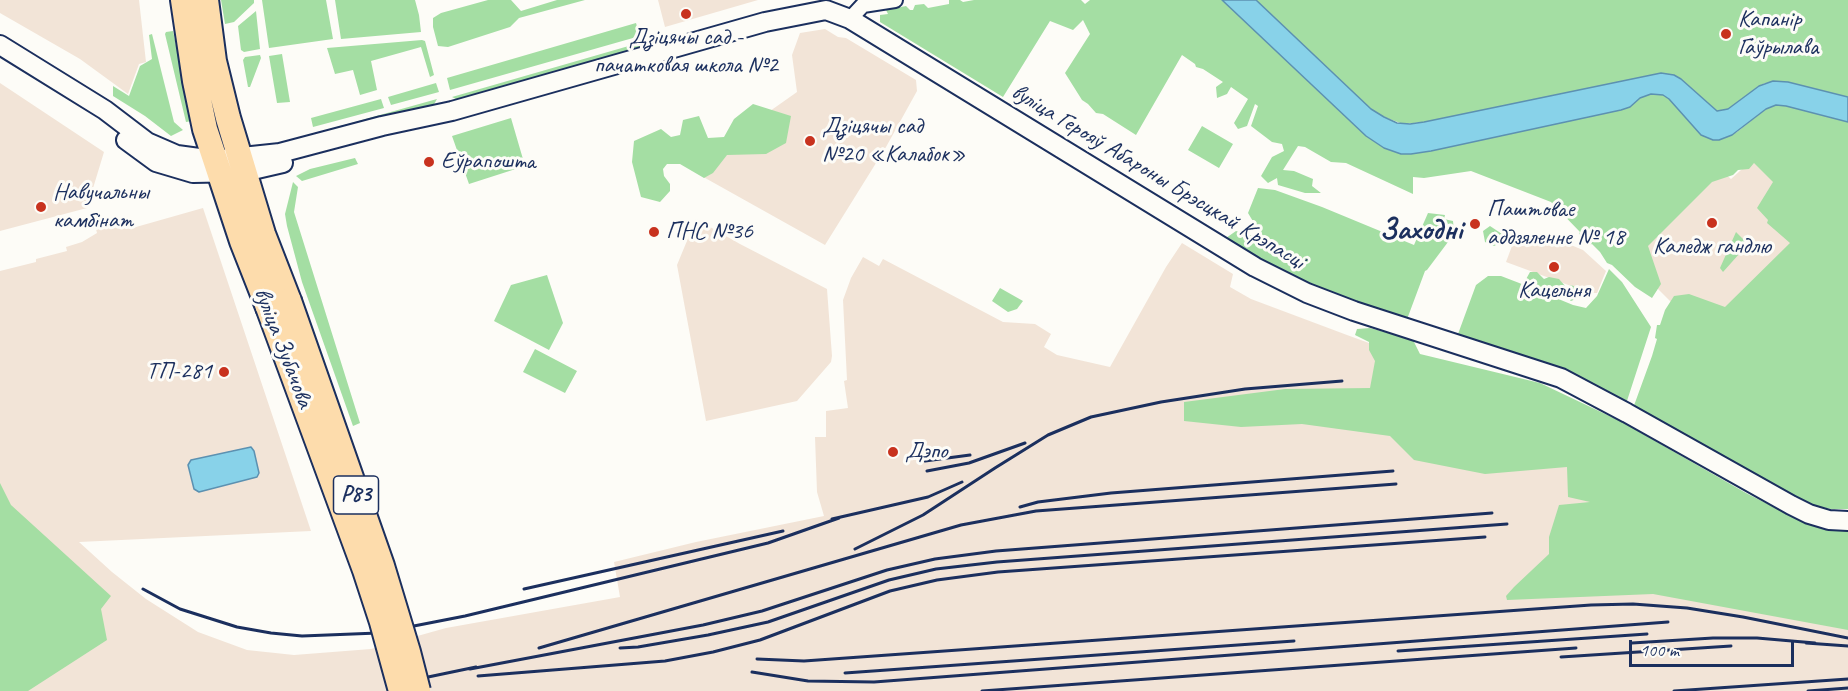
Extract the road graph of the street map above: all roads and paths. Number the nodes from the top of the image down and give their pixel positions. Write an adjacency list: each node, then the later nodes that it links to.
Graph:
1 (183, 0): 7 (highway, вуліца Зубачова / Р83)
2 (206, 0): 6 (highway, вуліца Зубачова / Р83)
3 (895, 0): 4 (street)
4 (850, 19): 6 (main road, вуліца Герояў Абароны Брэсцкай Крэпасці); 9 (main road, вуліца Герояў Абароны Брэсцкай Крэпасці)
5 (0, 45): 7 (main road, вуліца Герояў Абароны Брэсцкай Крэпасці)
6 (242, 165): 7 (main road, вуліца Герояў Абароны Брэсцкай Крэпасці); 8 (highway, вуліца Зубачова / Р83)
7 (216, 166): 8 (highway, вуліца Зубачова / Р83)
8 (278, 304): 10 (highway, вуліца Зубачова / Р83, bridge); 11 (highway, вуліца Зубачова / Р83, bridge)
9 (1848, 521)
10 (401, 691)
11 (418, 691)

